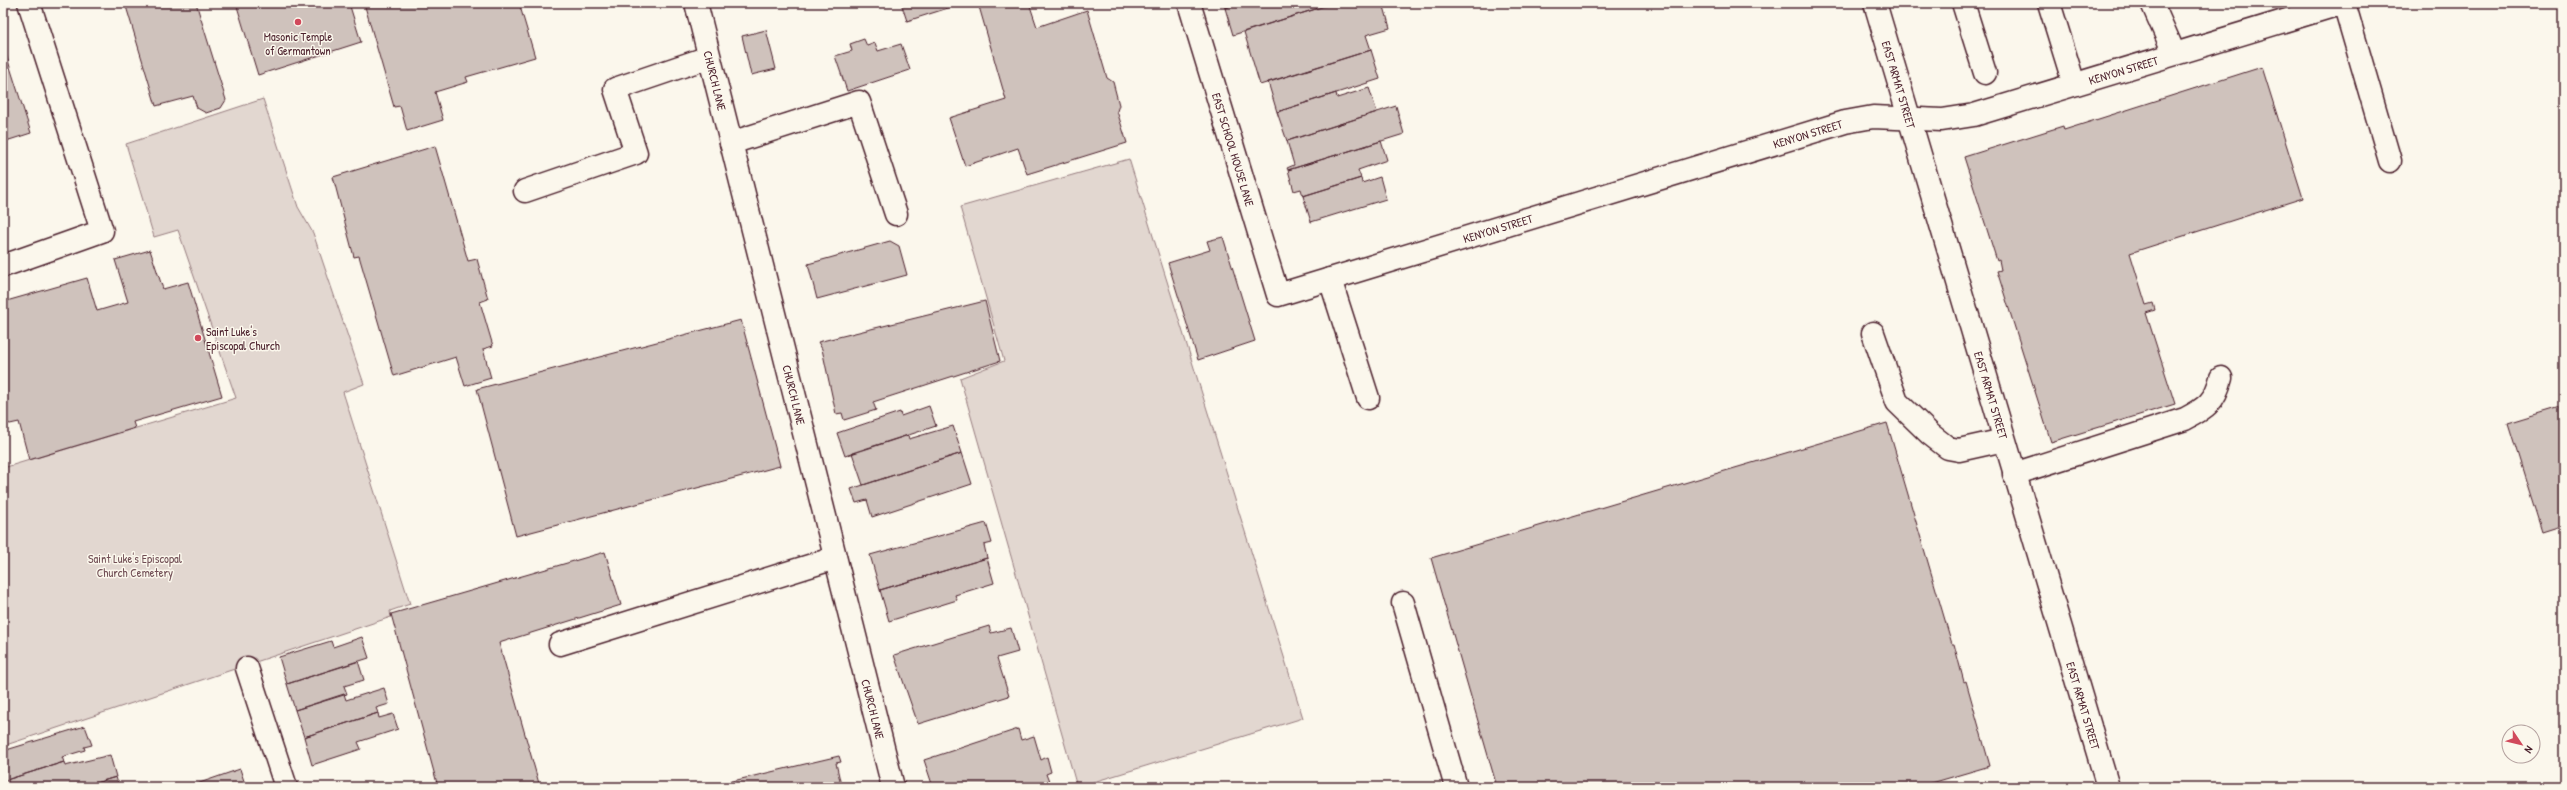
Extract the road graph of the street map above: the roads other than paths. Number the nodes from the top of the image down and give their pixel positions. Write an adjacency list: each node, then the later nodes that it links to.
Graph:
1 (29, 3): 18 (street)
2 (696, 3): 10 (street, CHURCH LANE)
3 (1189, 3): 20 (street, EAST SCHOOL HOUSE LANE)
4 (1875, 3): 13 (street, EAST ARMAT STREET)
5 (1963, 3): 11 (street)
6 (2049, 3): 12 (street)
7 (2152, 3): 9 (street)
8 (2344, 3): 9 (street, KENYON STREET); 15 (street)
9 (2174, 53): 12 (street, KENYON STREET)
10 (709, 57): 14 (street, CHURCH LANE); 16 (street)
11 (1985, 73)
12 (2074, 84): 13 (street, KENYON STREET)
13 (1910, 118): 19 (street, KENYON STREET); 24 (street, EAST ARMAT STREET)
14 (731, 143): 17 (street); 26 (street, CHURCH LANE)
15 (2390, 161)
16 (525, 191)
17 (896, 214)
18 (3, 266)
19 (1330, 279): 20 (street, KENYON STREET); 23 (street)
20 (1278, 295)
21 (1873, 333): 24 (street)
22 (2221, 378): 25 (street)
23 (1368, 398)
24 (2004, 440): 25 (street, EAST ARMAT STREET)
25 (2014, 474): 33 (street, EAST ARMAT STREET)
26 (835, 558): 28 (street); 31 (street, CHURCH LANE)
27 (1403, 603): 32 (street)
28 (560, 644)
29 (247, 668): 30 (street)
30 (286, 787)
31 (893, 787)
32 (1456, 787)
33 (2108, 787)

